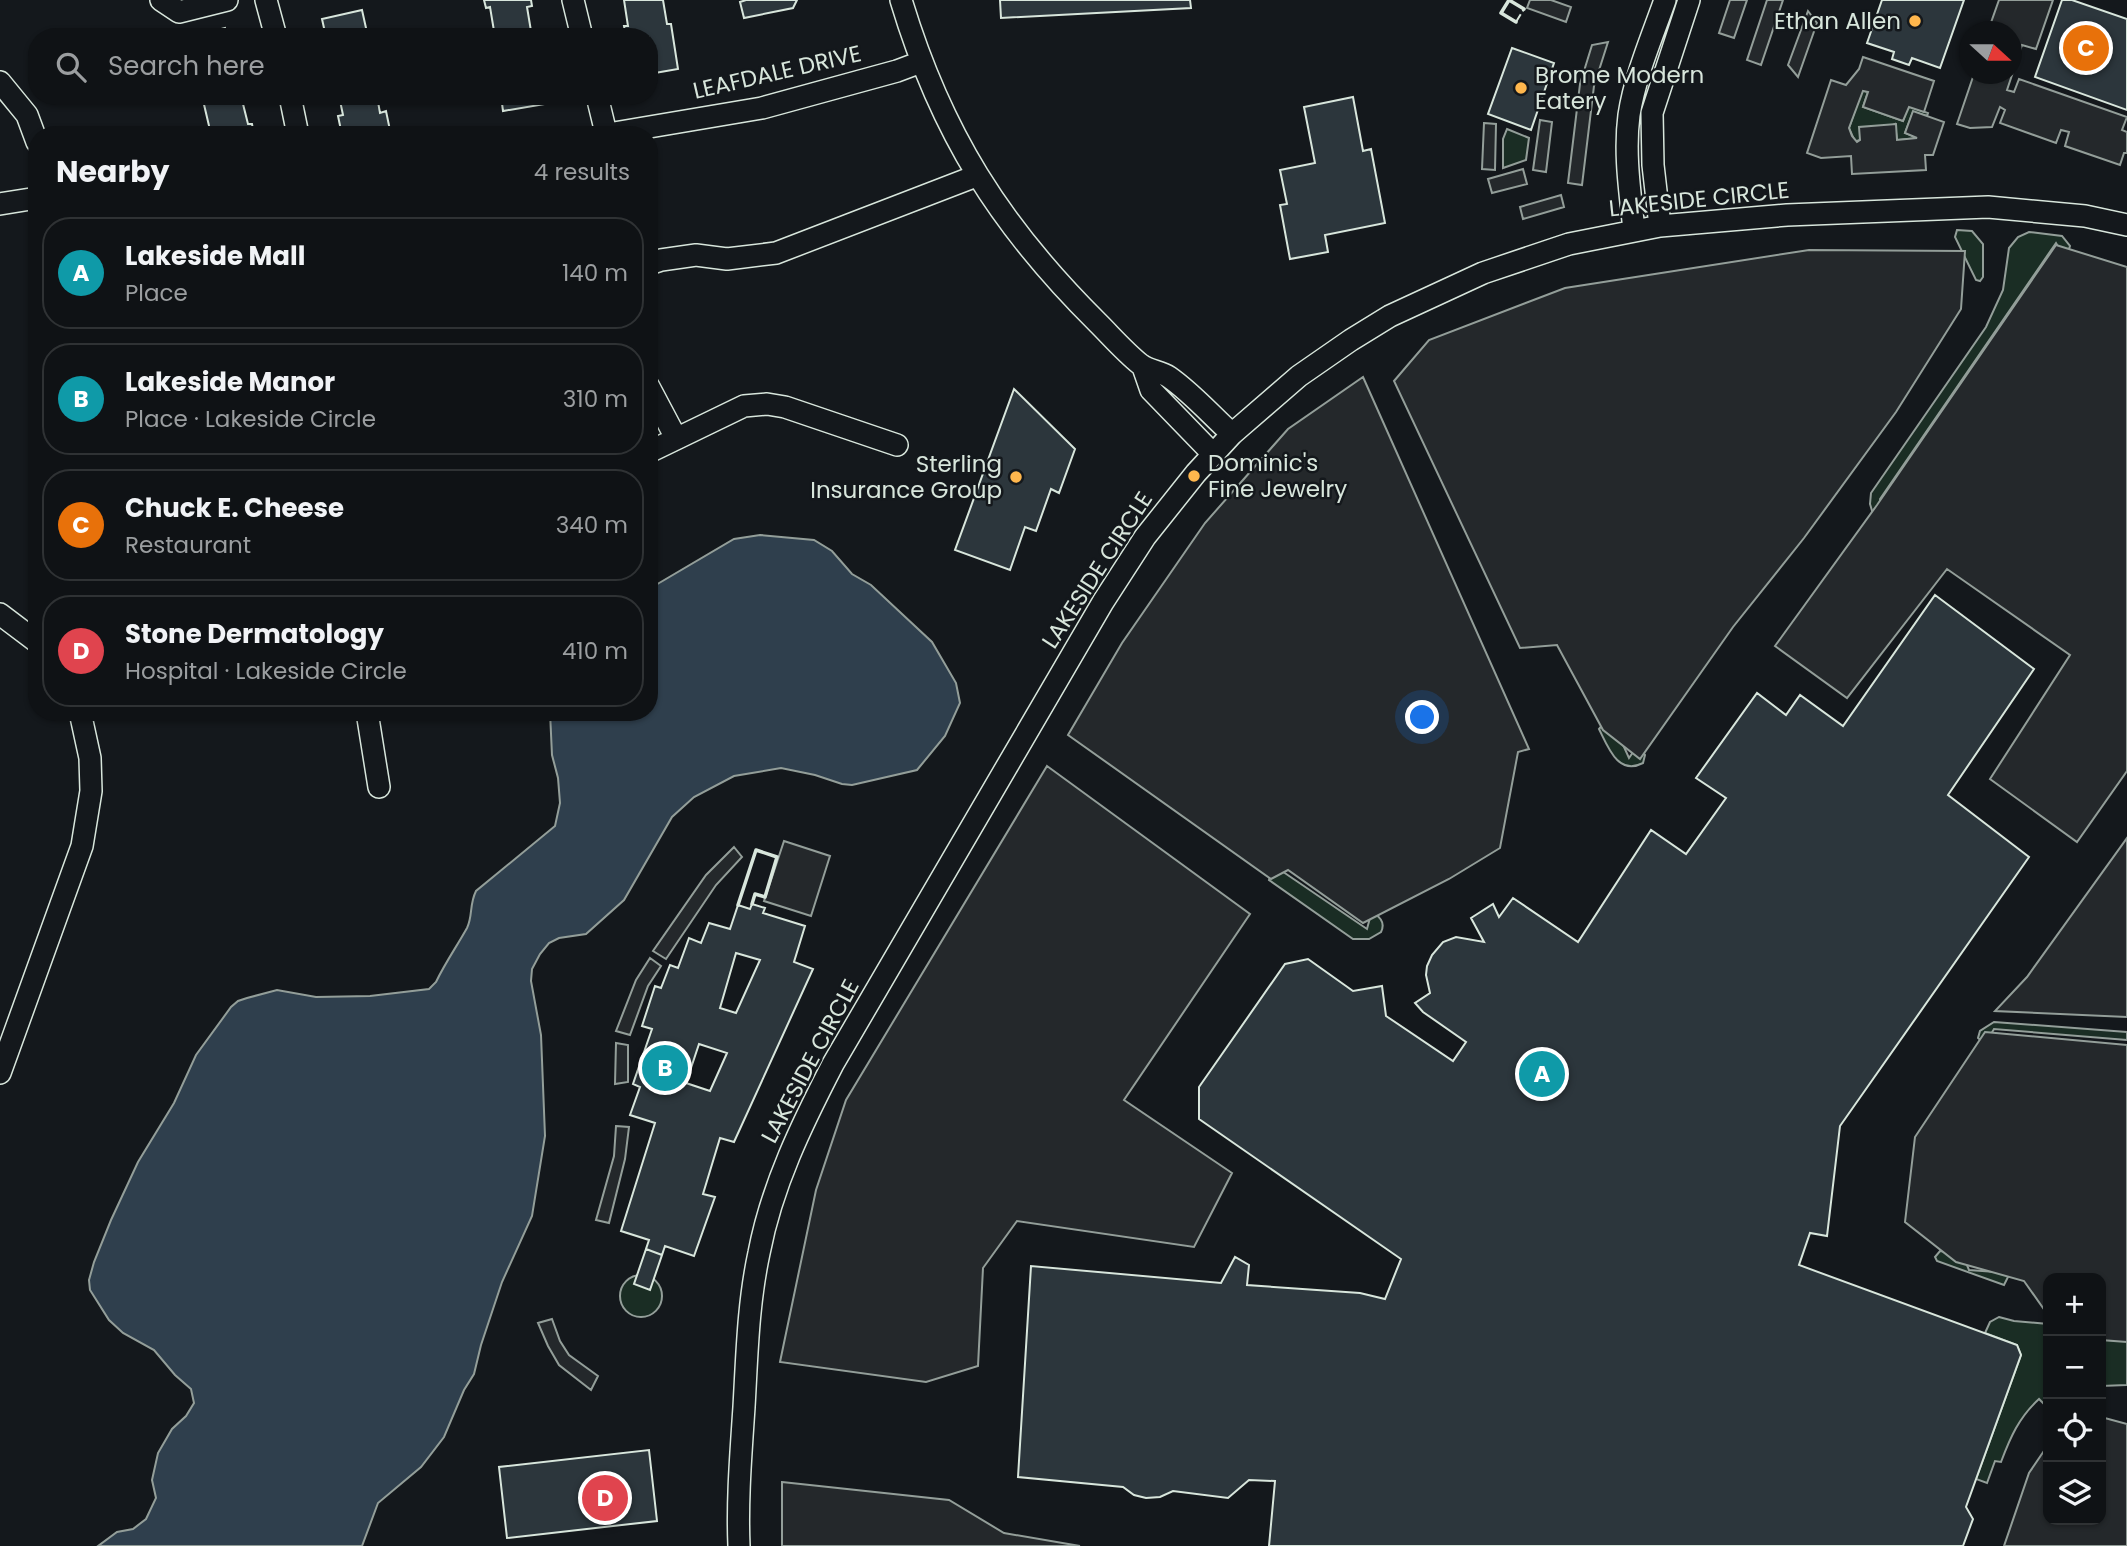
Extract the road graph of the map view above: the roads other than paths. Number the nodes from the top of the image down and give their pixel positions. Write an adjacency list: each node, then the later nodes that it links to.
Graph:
1 (161, 0): 2 (street)
2 (227, 0)
3 (267, 0): 8 (street)
4 (573, 0): 9 (street)
5 (901, 0): 10 (street)
6 (1665, 0): 23 (street)
7 (1689, 0): 22 (street)
8 (274, 28)
9 (580, 28)
10 (921, 62): 17 (street, LEAFDALE DRIVE); 18 (street)
11 (0, 82): 14 (street)
12 (291, 105): 15 (street)
13 (599, 105): 16 (street)
14 (31, 126)
15 (296, 126)
16 (603, 126)
17 (653, 126)
18 (976, 176): 24 (street); 25 (street)
19 (28, 199): 20 (street)
20 (0, 204)
21 (2127, 225): 22 (street, LAKESIDE CIRCLE)
22 (1660, 226): 23 (street, LAKESIDE CIRCLE)
23 (1634, 230): 27 (street, LAKESIDE CIRCLE)
24 (658, 262)
25 (1143, 367): 27 (street); 31 (street)
26 (658, 404): 28 (street)
27 (1232, 434): 31 (street, LAKESIDE CIRCLE)
28 (676, 438): 29 (street); 30 (street)
29 (897, 445)
30 (658, 447)
31 (1213, 454): 38 (street, LAKESIDE CIRCLE)
32 (0, 614): 33 (street)
33 (28, 635)
34 (82, 721): 37 (street)
35 (368, 721): 36 (street)
36 (379, 787)
37 (0, 1073)
38 (739, 1546)

